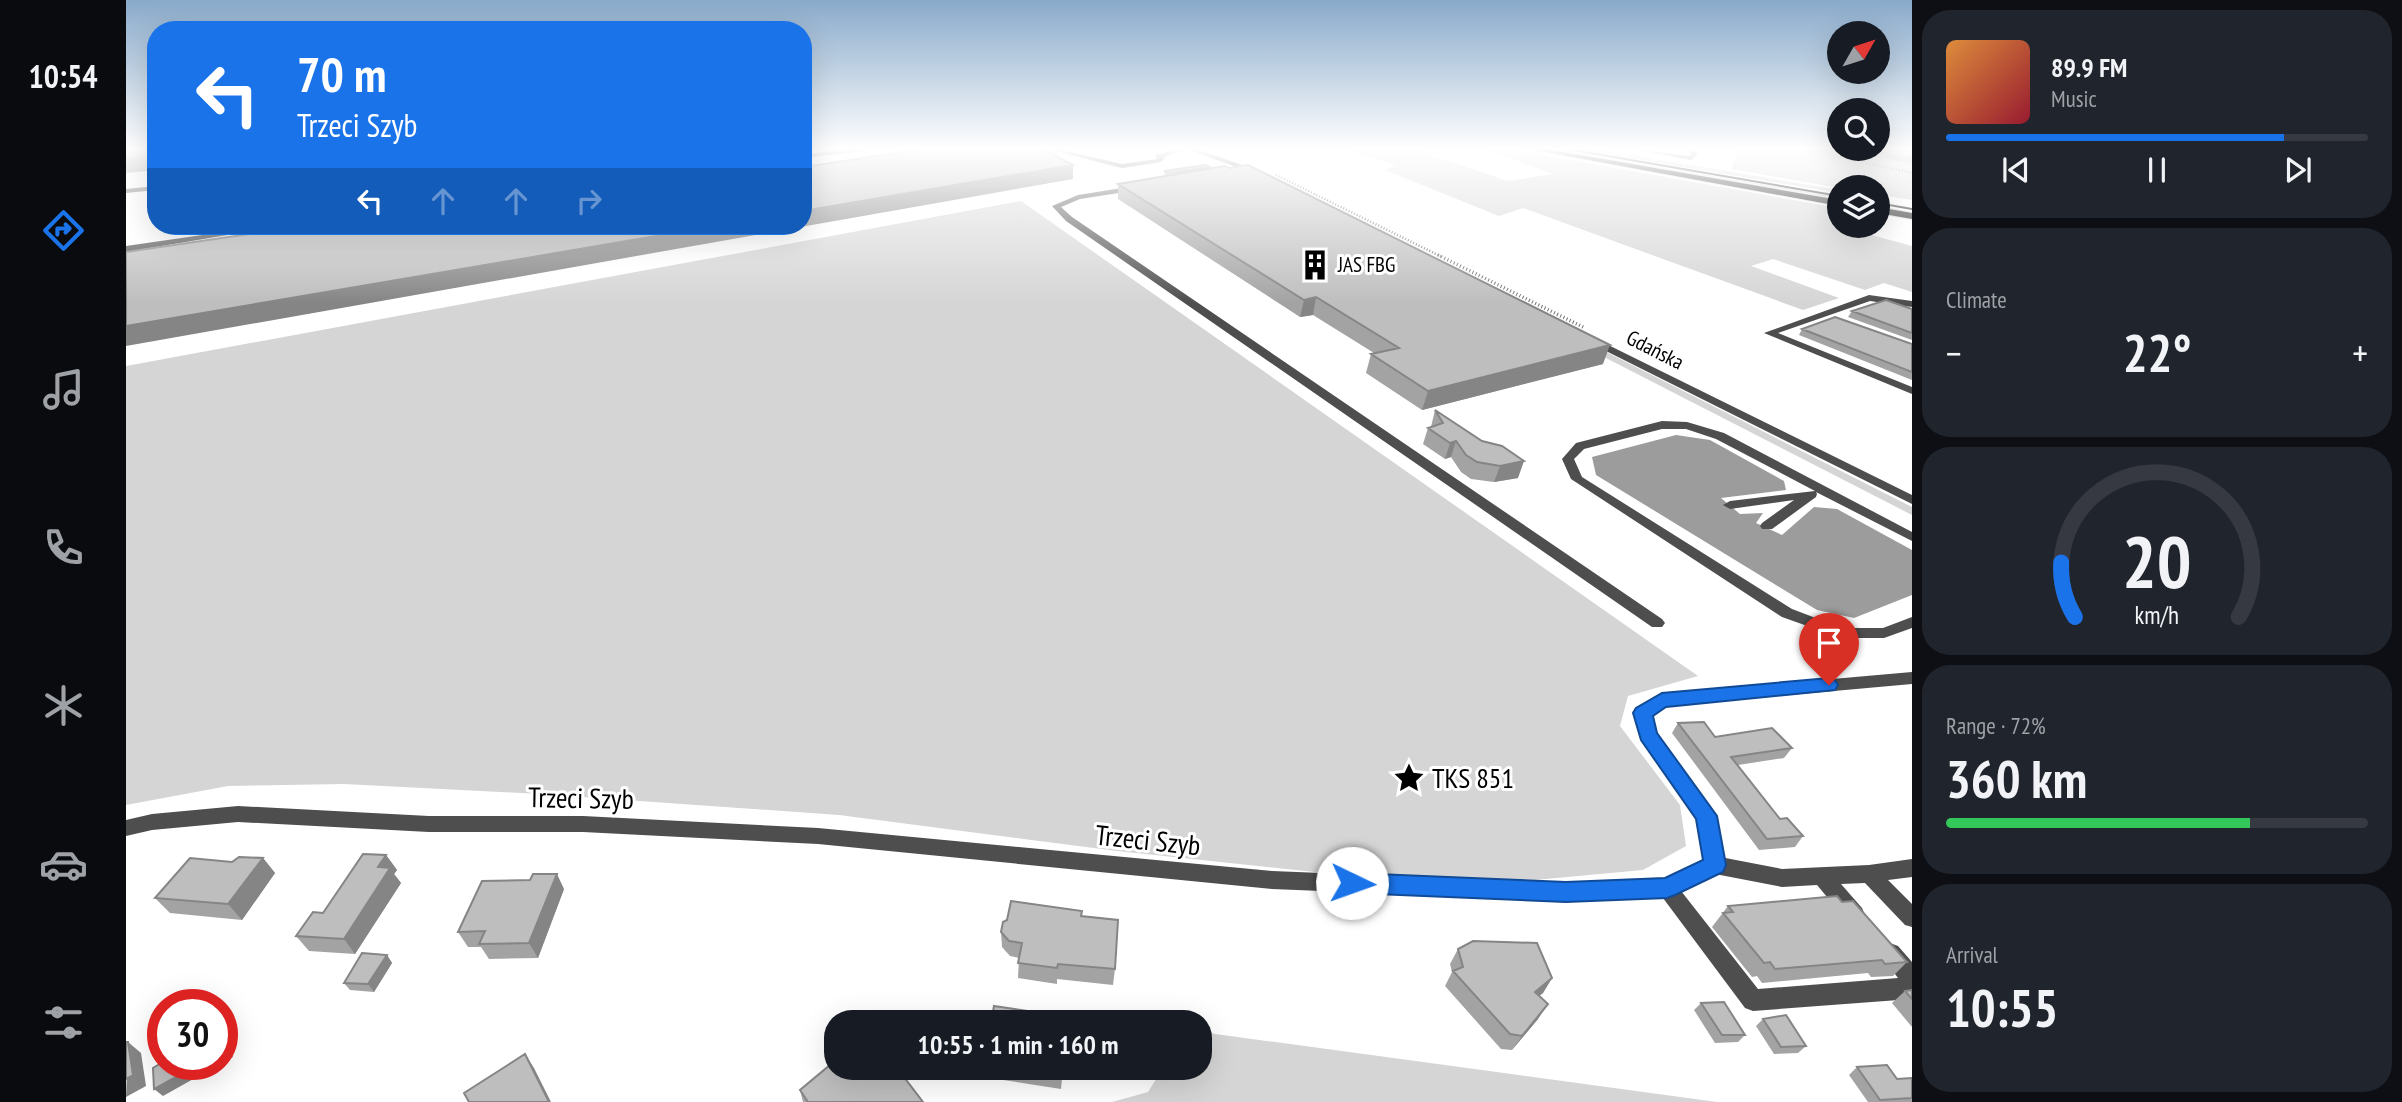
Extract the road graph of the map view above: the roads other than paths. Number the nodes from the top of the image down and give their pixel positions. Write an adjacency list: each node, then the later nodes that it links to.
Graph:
1 (1070, 200): 17 (street)
2 (1890, 211): 3 (main road)
3 (1912, 216)
4 (219, 235): 5 (street)
5 (126, 249)
6 (1912, 304): 7 (street)
7 (1823, 314): 8 (street); 10 (street)
8 (1836, 318)
9 (1589, 334): 12 (street, Gdańska)
10 (1912, 391)
11 (1816, 493): 13 (street); 14 (street); 15 (street); 16 (street)
12 (1912, 500)
13 (1730, 505)
14 (1767, 526)
15 (1912, 537)
16 (1912, 622)
17 (1657, 623)
18 (1912, 677): 20 (street)
19 (126, 828): 24 (street, Trzeci Szyb)
20 (1715, 865): 23 (street); 24 (street, Trzeci Szyb)
21 (1912, 868): 22 (street)
22 (1869, 874): 23 (street); 25 (street)
23 (1821, 876): 26 (street)
24 (1667, 888): 27 (street)
25 (1912, 918)
26 (1912, 978)
27 (1912, 988)

